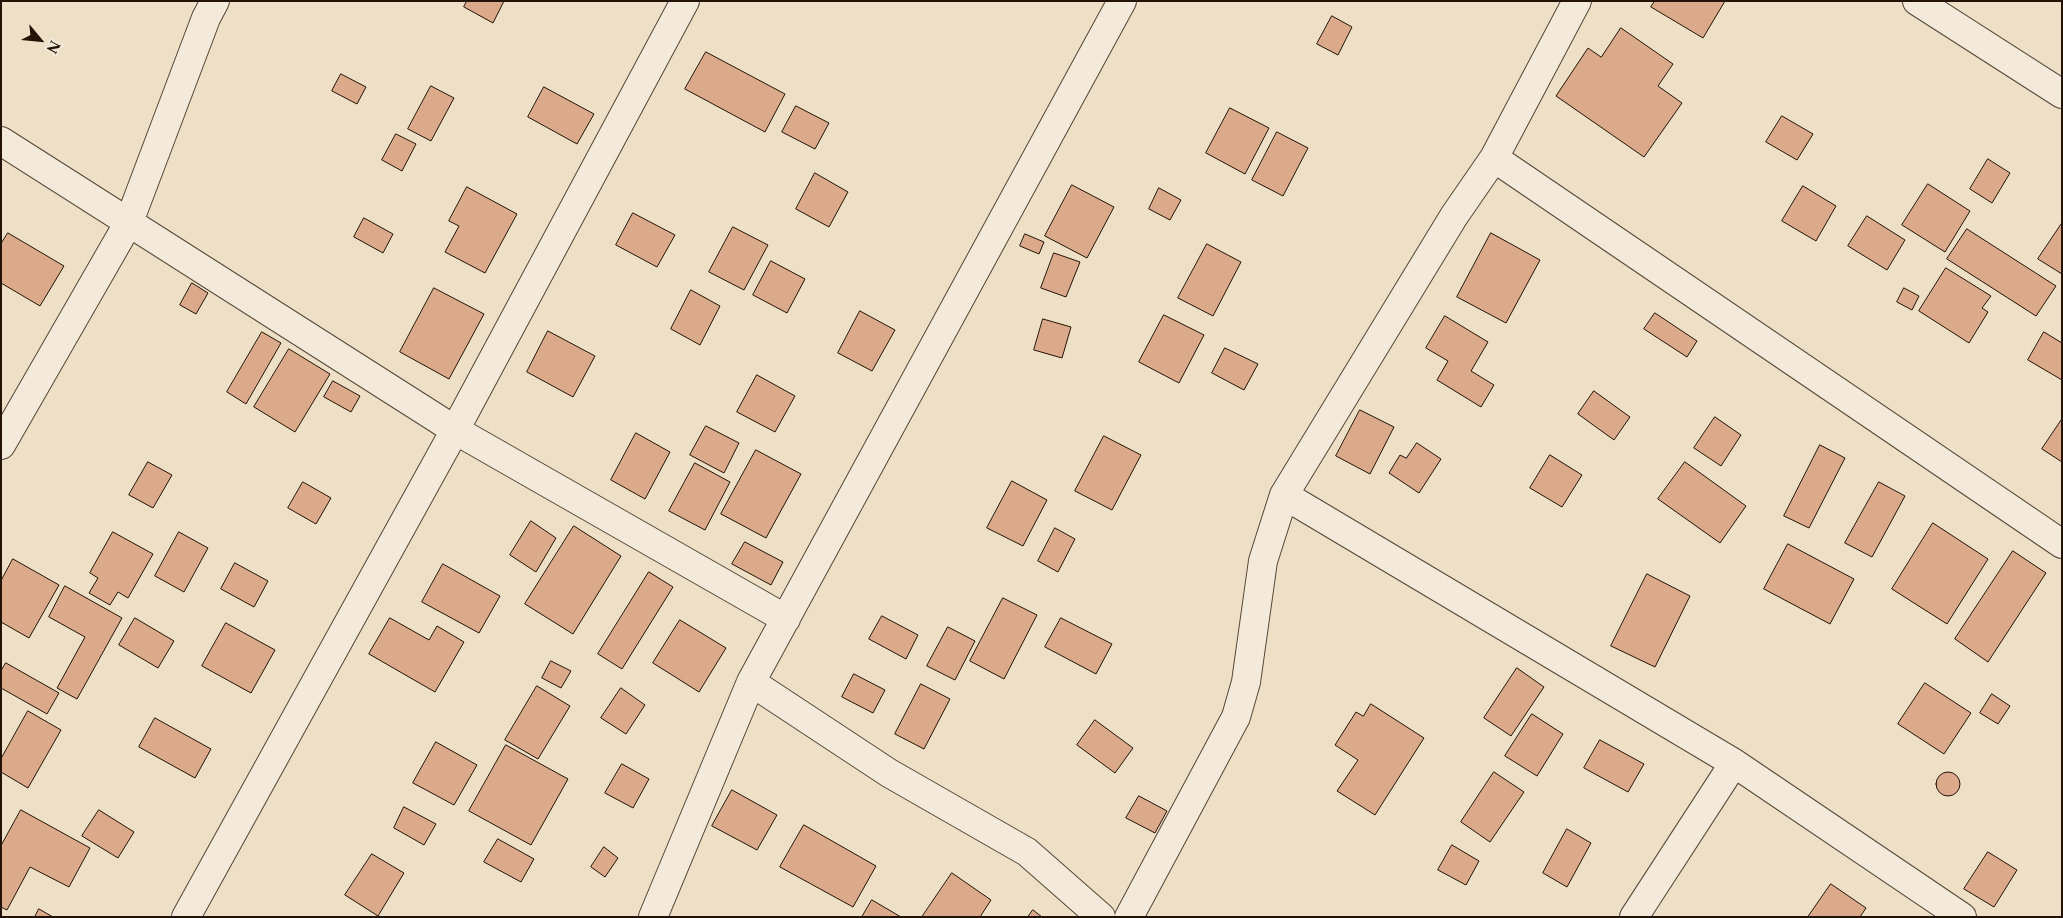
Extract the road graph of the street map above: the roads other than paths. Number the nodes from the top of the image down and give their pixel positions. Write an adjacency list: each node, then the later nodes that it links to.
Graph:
1 (215, 1): 9 (street)
2 (685, 1): 10 (street)
3 (1122, 1): 14 (street)
4 (1577, 1): 8 (street)
5 (1917, 1): 6 (street)
6 (2062, 94)
7 (1, 141): 9 (street)
8 (1494, 158): 12 (street); 13 (street)
9 (129, 222): 10 (street); 11 (street)
10 (456, 430): 14 (street); 17 (street)
11 (1, 445)
12 (1284, 495): 16 (street); 20 (street)
13 (2062, 544)
14 (786, 619): 15 (street)
15 (751, 682): 18 (street); 19 (street)
16 (1734, 763): 21 (street); 22 (street)
17 (186, 917)
18 (652, 917)
19 (1101, 917)
20 (1129, 917)
21 (1634, 917)
22 (1962, 917)

